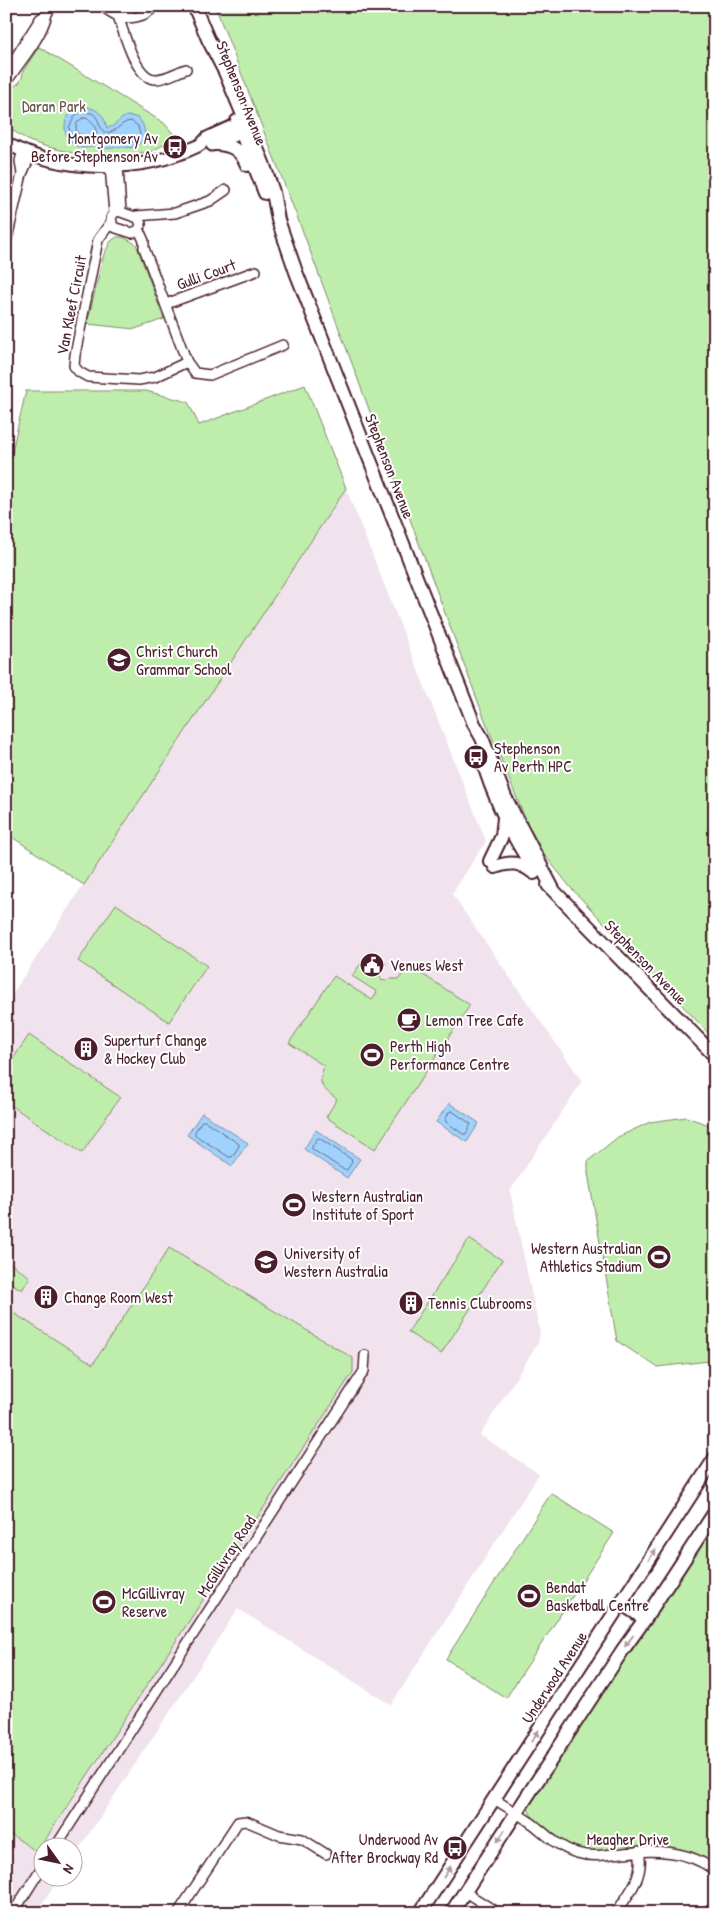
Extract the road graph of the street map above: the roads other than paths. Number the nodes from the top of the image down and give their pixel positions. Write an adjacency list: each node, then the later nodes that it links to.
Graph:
1 (102, 6): 7 (street)
2 (133, 6): 7 (street)
3 (154, 6): 7 (street)
4 (188, 6): 12 (main road, Stephenson Avenue)
5 (194, 6): 10 (main road, Stephenson Avenue)
6 (50, 8): 9 (street)
7 (118, 16): 8 (street)
8 (186, 69)
9 (8, 72): 11 (street)
10 (225, 72): 12 (street); 13 (main road, Stephenson Avenue)
11 (6, 83)
12 (241, 131): 13 (street); 15 (street); 16 (street); 20 (main road, Stephenson Avenue)
13 (254, 141): 24 (main road, Stephenson Avenue)
14 (6, 143): 17 (street)
15 (215, 144): 16 (street); 20 (main road)
16 (201, 145): 18 (street)
17 (27, 152): 18 (street); 26 (street)
18 (114, 166): 23 (street)
19 (226, 190): 21 (street)
20 (268, 202): 24 (main road, Stephenson Avenue)
21 (162, 215): 22 (street); 25 (street)
22 (136, 216): 23 (street); 25 (street)
23 (115, 219): 25 (street); 30 (street, Van Kleef Circuit)
24 (278, 220): 31 (main road, Stephenson Avenue)
25 (137, 229): 28 (street)
26 (6, 243)
27 (256, 272): 28 (street, Gulli Court)
28 (166, 304): 30 (street)
29 (283, 345): 30 (street)
30 (187, 362)
31 (474, 724): 32 (main road, Stephenson Avenue); 34 (main road, Stephenson Avenue)
32 (504, 816): 33 (main road, Stephenson Avenue); 33 (main road)
33 (541, 879): 34 (main road, Stephenson Avenue)
34 (554, 891): 35 (main road, Stephenson Avenue)
35 (715, 1056)
36 (365, 1355): 43 (street, McGillivray Road)
37 (715, 1458): 39 (main road, Underwood Avenue, one-way to 37)
38 (715, 1512): 40 (main road)
39 (621, 1603): 40 (main road); 41 (main road, Underwood Avenue, one-way to 39)
40 (645, 1619): 42 (main road, one-way to 42)
41 (494, 1799): 42 (street, Meagher Drive); 52 (main road, Underwood Avenue, one-way to 41)
42 (516, 1813): 44 (street, Meagher Drive); 48 (main road, one-way to 48)
43 (62, 1836)
44 (639, 1851): 46 (street, Meagher Drive); 55 (street)
45 (326, 1854): 51 (street)
46 (715, 1871)
47 (32, 1883): 50 (street)
48 (465, 1892): 53 (main road); 54 (street)
49 (6, 1907): 50 (main road)
50 (13, 1913)
51 (178, 1913)
52 (420, 1913)
53 (452, 1913)
54 (498, 1913)
55 (616, 1913)

